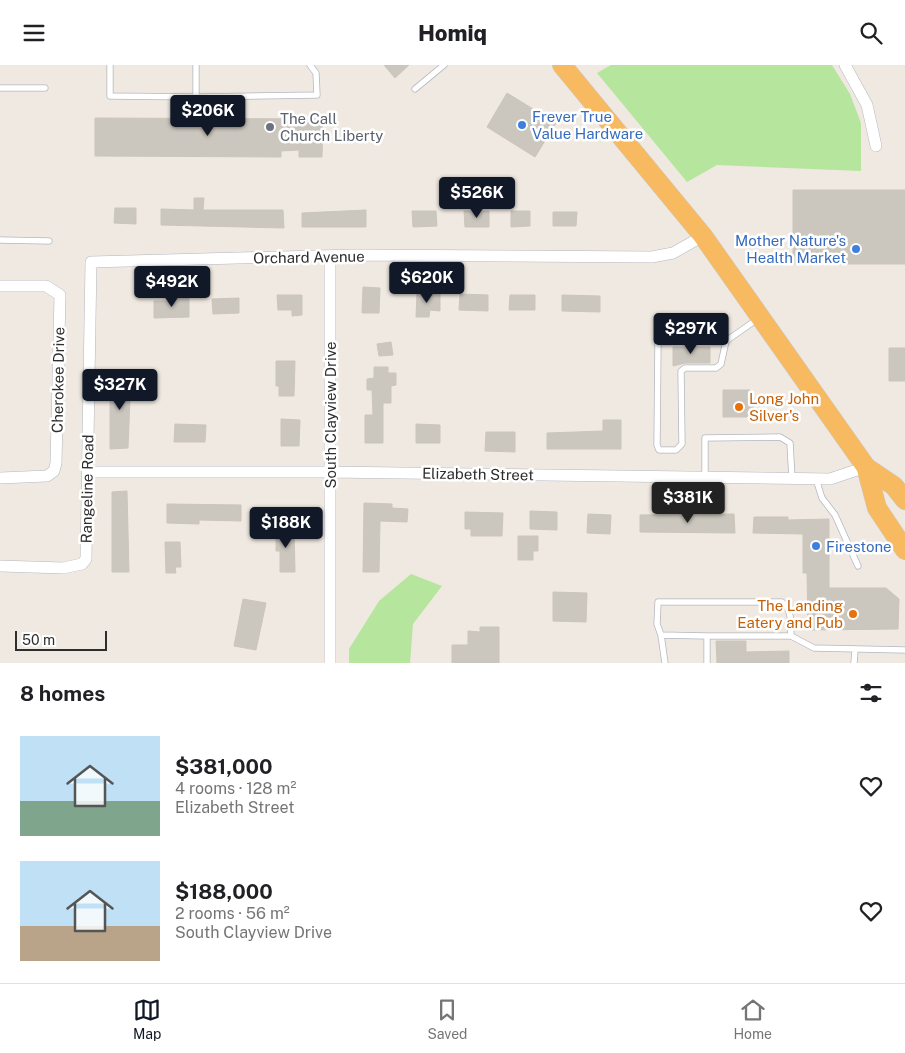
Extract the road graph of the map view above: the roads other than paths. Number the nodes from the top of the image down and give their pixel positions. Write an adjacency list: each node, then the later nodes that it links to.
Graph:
1 (110, 65): 10 (lane)
2 (196, 65): 10 (lane)
3 (310, 65): 10 (lane)
4 (444, 65): 9 (lane)
5 (562, 65): 12 (highway)
6 (845, 65): 11 (street)
7 (0, 88): 8 (lane)
8 (45, 88)
9 (415, 89)
10 (196, 97)
11 (876, 146)
12 (703, 236): 15 (street, Orchard Avenue); 18 (highway)
13 (0, 240): 14 (lane)
14 (49, 241)
15 (330, 256): 16 (street, Orchard Avenue); 22 (street, South Clayview Drive)
16 (90, 262): 21 (street, Rangeline Road)
17 (0, 285): 23 (street, Cherokee Drive)
18 (760, 317): 19 (lane); 20 (highway)
19 (726, 341): 19 (lane)
20 (866, 467): 26 (street, Elizabeth Street); 27 (highway); 28 (highway)
21 (88, 471): 22 (street, Elizabeth Street); 29 (street, Rangeline Road)
22 (330, 472): 24 (street, Elizabeth Street); 36 (street, South Clayview Drive)
23 (0, 478)
24 (706, 478): 25 (street, Elizabeth Street); 25 (lane)
25 (792, 479): 26 (street, Elizabeth Street)
26 (816, 479): 30 (lane)
27 (905, 500)
28 (905, 550)
29 (0, 566)
30 (858, 566)
31 (661, 635): 32 (lane); 33 (lane); 37 (lane)
32 (707, 636): 33 (lane); 38 (lane)
33 (791, 636): 34 (lane)
34 (855, 650): 35 (lane); 39 (lane)
35 (905, 650)
36 (330, 663)
37 (665, 663)
38 (707, 663)
39 (854, 663)

